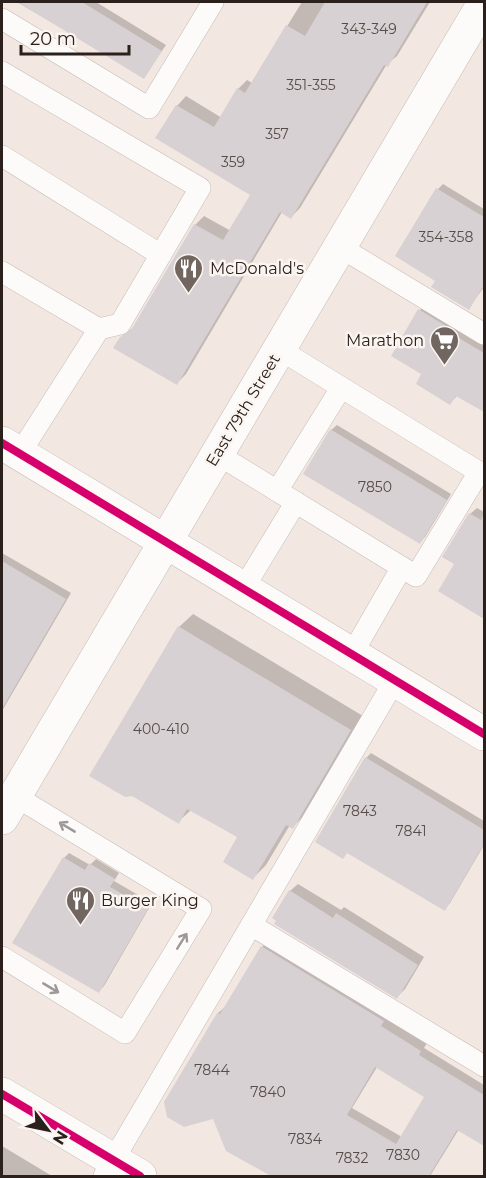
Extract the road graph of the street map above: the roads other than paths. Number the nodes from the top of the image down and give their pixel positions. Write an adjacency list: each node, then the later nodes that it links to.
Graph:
1 (213, 2): 3 (lane)
2 (484, 3): 6 (main road, East 79th Street)
3 (2, 19)
4 (2, 72): 7 (lane)
5 (2, 156): 7 (lane)
6 (340, 247): 10 (lane); 11 (main road, East 79th Street)
7 (161, 255): 9 (lane)
8 (2, 272): 9 (lane)
9 (99, 329): 13 (lane)
10 (484, 334)
11 (279, 349): 12 (lane); 14 (main road, East 79th Street)
12 (341, 388): 15 (lane); 18 (lane)
13 (10, 448): 17 (main road)
14 (217, 454): 15 (lane); 17 (main road, East 79th Street)
15 (277, 491): 16 (lane)
16 (296, 502): 18 (lane); 19 (lane)
17 (164, 542): 19 (main road); 23 (main road, East 79th Street)
18 (402, 567): 20 (lane)
19 (243, 589): 20 (main road)
20 (352, 654): 21 (main road)
21 (395, 680): 22 (main road); 24 (lane)
22 (484, 734)
23 (8, 807): 25 (lane, one-way to 23)
24 (251, 925): 26 (lane); 28 (lane)
25 (2, 957)
26 (484, 1066)
27 (2, 1094): 28 (main road)
28 (119, 1171)

